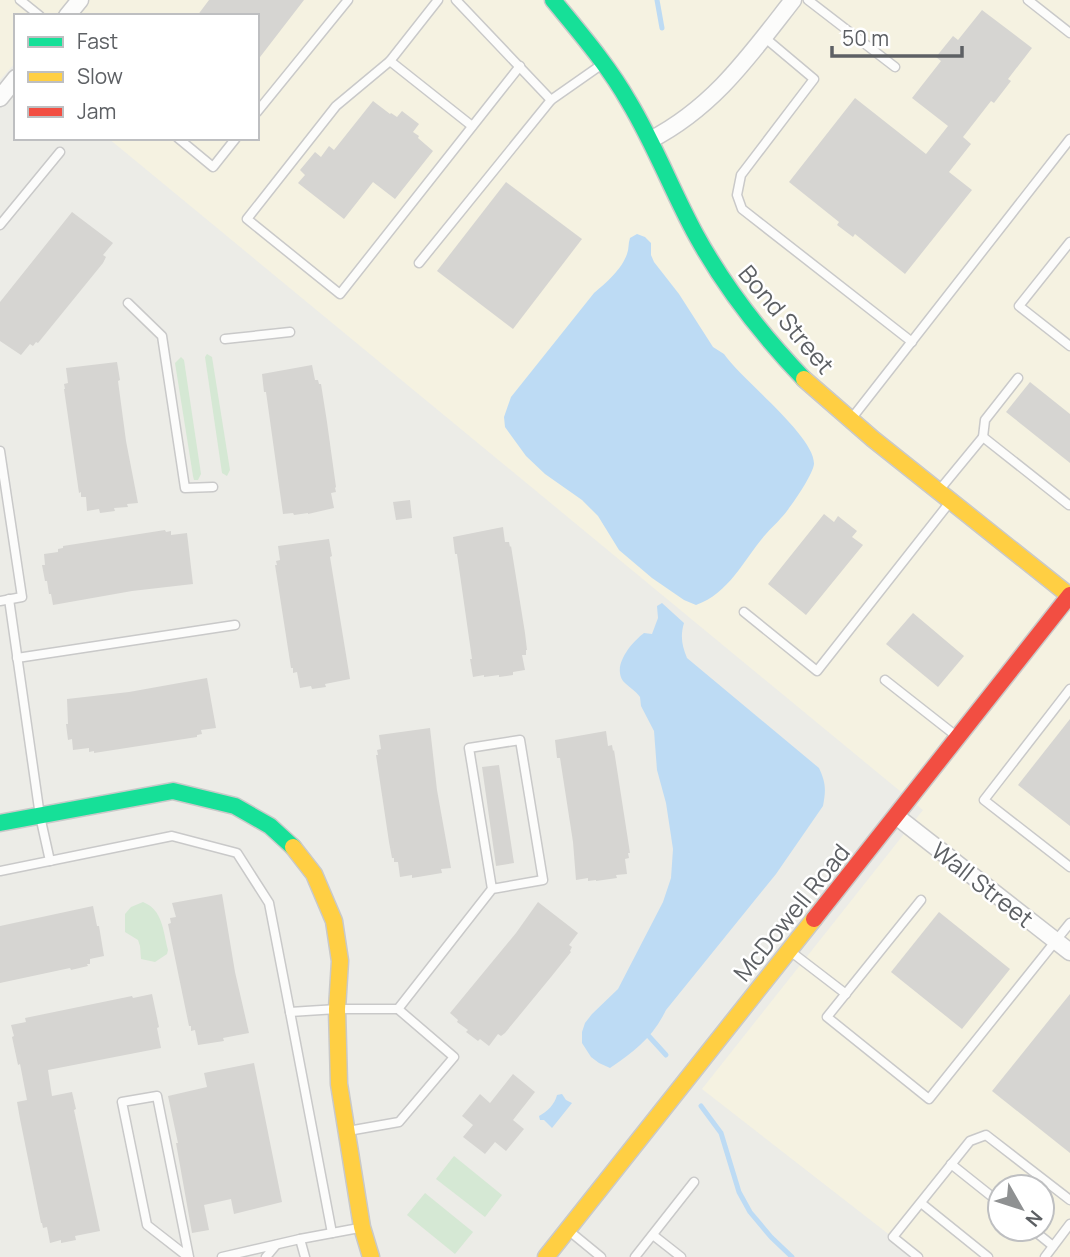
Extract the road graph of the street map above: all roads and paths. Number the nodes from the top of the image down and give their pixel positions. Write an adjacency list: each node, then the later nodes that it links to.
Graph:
1 (20, 0): 10 (lane)
2 (80, 0): 11 (street)
3 (348, 0): 21 (lane)
4 (438, 0): 14 (lane)
5 (456, 0): 16 (lane)
6 (553, 0): 15 (street, Bond Street)
7 (793, 0): 13 (street)
8 (808, 0): 17 (lane)
9 (1028, 0): 12 (lane)
10 (38, 14)
11 (69, 14)
12 (1070, 33)
13 (764, 37): 26 (street); 34 (lane)
14 (390, 61): 22 (lane); 22 (lane)
15 (604, 63): 20 (lane); 26 (street, Bond Street)
16 (520, 65): 20 (lane); 22 (lane)
17 (895, 67)
18 (14, 80): 19 (street)
19 (0, 97)
20 (551, 100): 30 (lane)
21 (259, 110)
22 (472, 126)
23 (1070, 139): 34 (lane)
24 (180, 140): 25 (lane)
25 (234, 140)
26 (650, 140): 37 (street, Bond Street)
27 (60, 152): 28 (lane)
28 (0, 225)
29 (1070, 242): 35 (lane)
30 (419, 263)
31 (128, 303): 40 (lane)
32 (290, 331): 33 (lane)
33 (225, 339)
34 (912, 342): 37 (lane)
35 (1070, 346)
36 (1018, 378): 38 (lane)
37 (850, 421): 41 (street, Bond Street)
38 (983, 437): 41 (lane); 42 (lane)
39 (0, 451): 44 (lane)
40 (214, 487)
41 (945, 496): 43 (street, Bond Street); 45 (lane)
42 (1069, 505)
43 (1070, 595): 50 (street, McDowell Road)
44 (4, 600): 47 (lane)
45 (744, 612)
46 (235, 625): 47 (lane)
47 (17, 658): 51 (lane)
48 (885, 680): 50 (lane)
49 (1070, 689): 55 (lane)
50 (957, 737): 52 (street, McDowell Road)
51 (40, 816): 53 (street); 54 (lane); 64 (street)
52 (897, 816): 60 (street, Wall Street); 61 (street, McDowell Road)
53 (0, 823)
54 (50, 861): 56 (lane); 66 (lane)
55 (1070, 867)
56 (0, 871)
57 (492, 889): 57 (lane); 65 (lane)
58 (920, 900): 63 (lane)
59 (1070, 923): 60 (lane)
60 (1056, 941): 62 (street, Wall Street); 63 (lane)
61 (789, 950): 63 (lane); 75 (street, McDowell Road)
62 (1070, 952)
63 (846, 994)
64 (337, 1009): 65 (lane); 66 (lane); 67 (street)
65 (398, 1009): 67 (lane)
66 (290, 1012): 76 (lane)
67 (345, 1131): 74 (street)
68 (951, 1164): 70 (lane); 71 (lane); 72 (lane)
69 (694, 1182): 77 (lane)
70 (986, 1192)
71 (1070, 1200)
72 (921, 1203): 91 (lane); 92 (lane)
73 (1070, 1224): 81 (lane)
74 (362, 1227): 76 (lane); 86 (street)
75 (568, 1230): 87 (street, McDowell Road); 88 (lane)
76 (332, 1233): 78 (lane)
77 (653, 1235): 89 (lane); 90 (lane)
78 (300, 1239): 80 (lane); 85 (lane)
79 (1049, 1243): 81 (lane)
80 (276, 1245): 83 (lane); 84 (lane)
81 (1053, 1246): 93 (lane)
82 (188, 1257): 82 (lane)
83 (222, 1257)
84 (266, 1257)
85 (305, 1257)
86 (371, 1257)
87 (546, 1257)
88 (601, 1257)
89 (635, 1257)
90 (681, 1257)
91 (918, 1257)
92 (988, 1257)
93 (1045, 1257)

